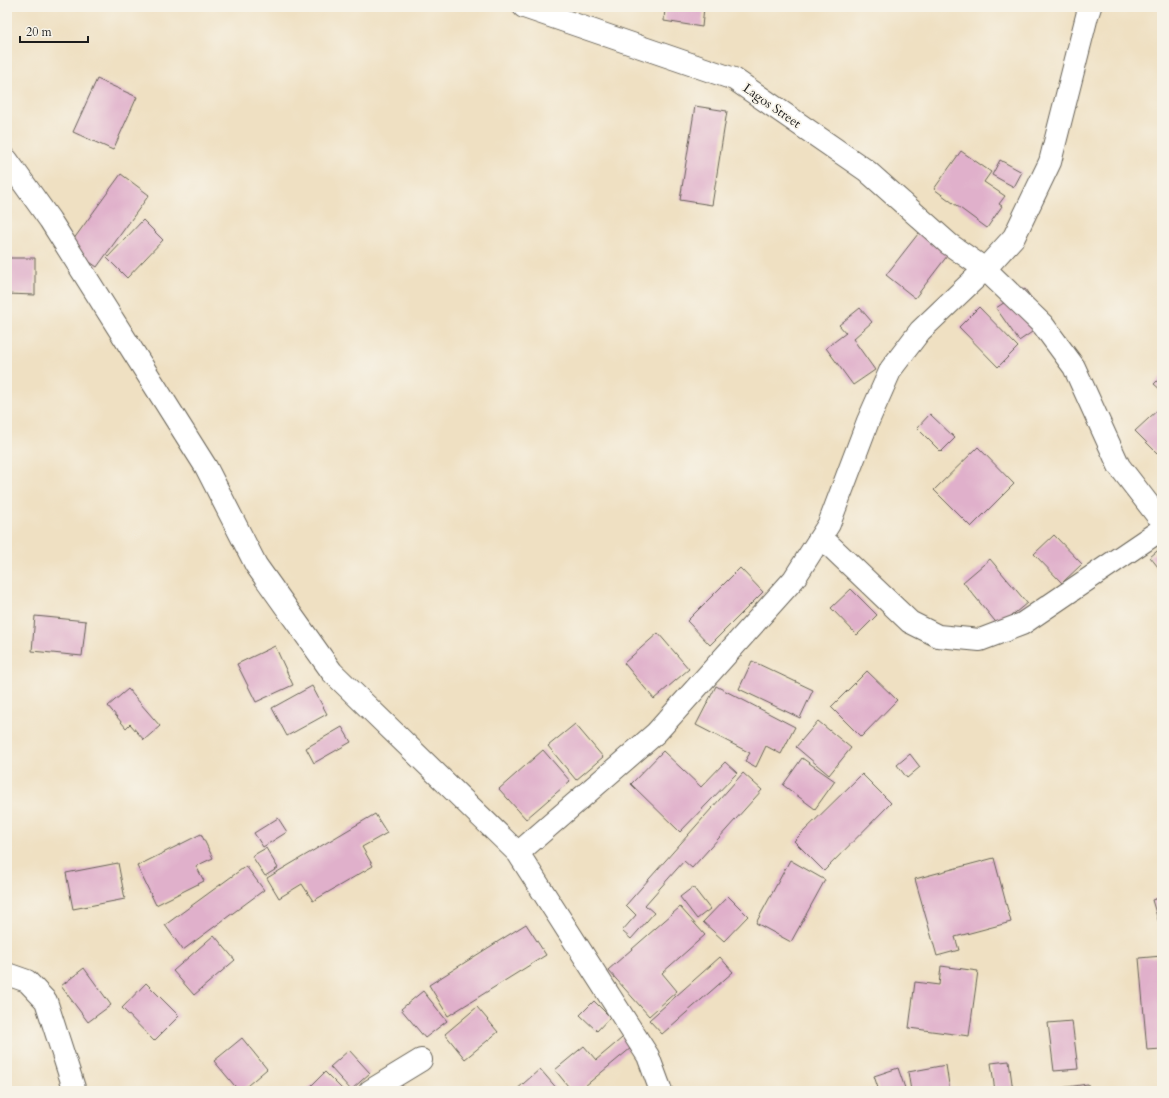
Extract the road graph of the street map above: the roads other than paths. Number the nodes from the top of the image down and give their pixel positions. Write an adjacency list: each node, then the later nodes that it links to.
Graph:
1 (524, 7): 4 (street, Lagos Street)
2 (1090, 7): 4 (street)
3 (7, 160): 8 (street)
4 (985, 269): 5 (street, Lagos Street); 7 (street)
5 (1162, 519)
6 (1162, 529): 7 (street)
7 (820, 537): 8 (street)
8 (518, 853): 13 (street)
9 (7, 974): 11 (street)
10 (421, 1060): 12 (street)
11 (75, 1091)
12 (370, 1091)
13 (661, 1091)

